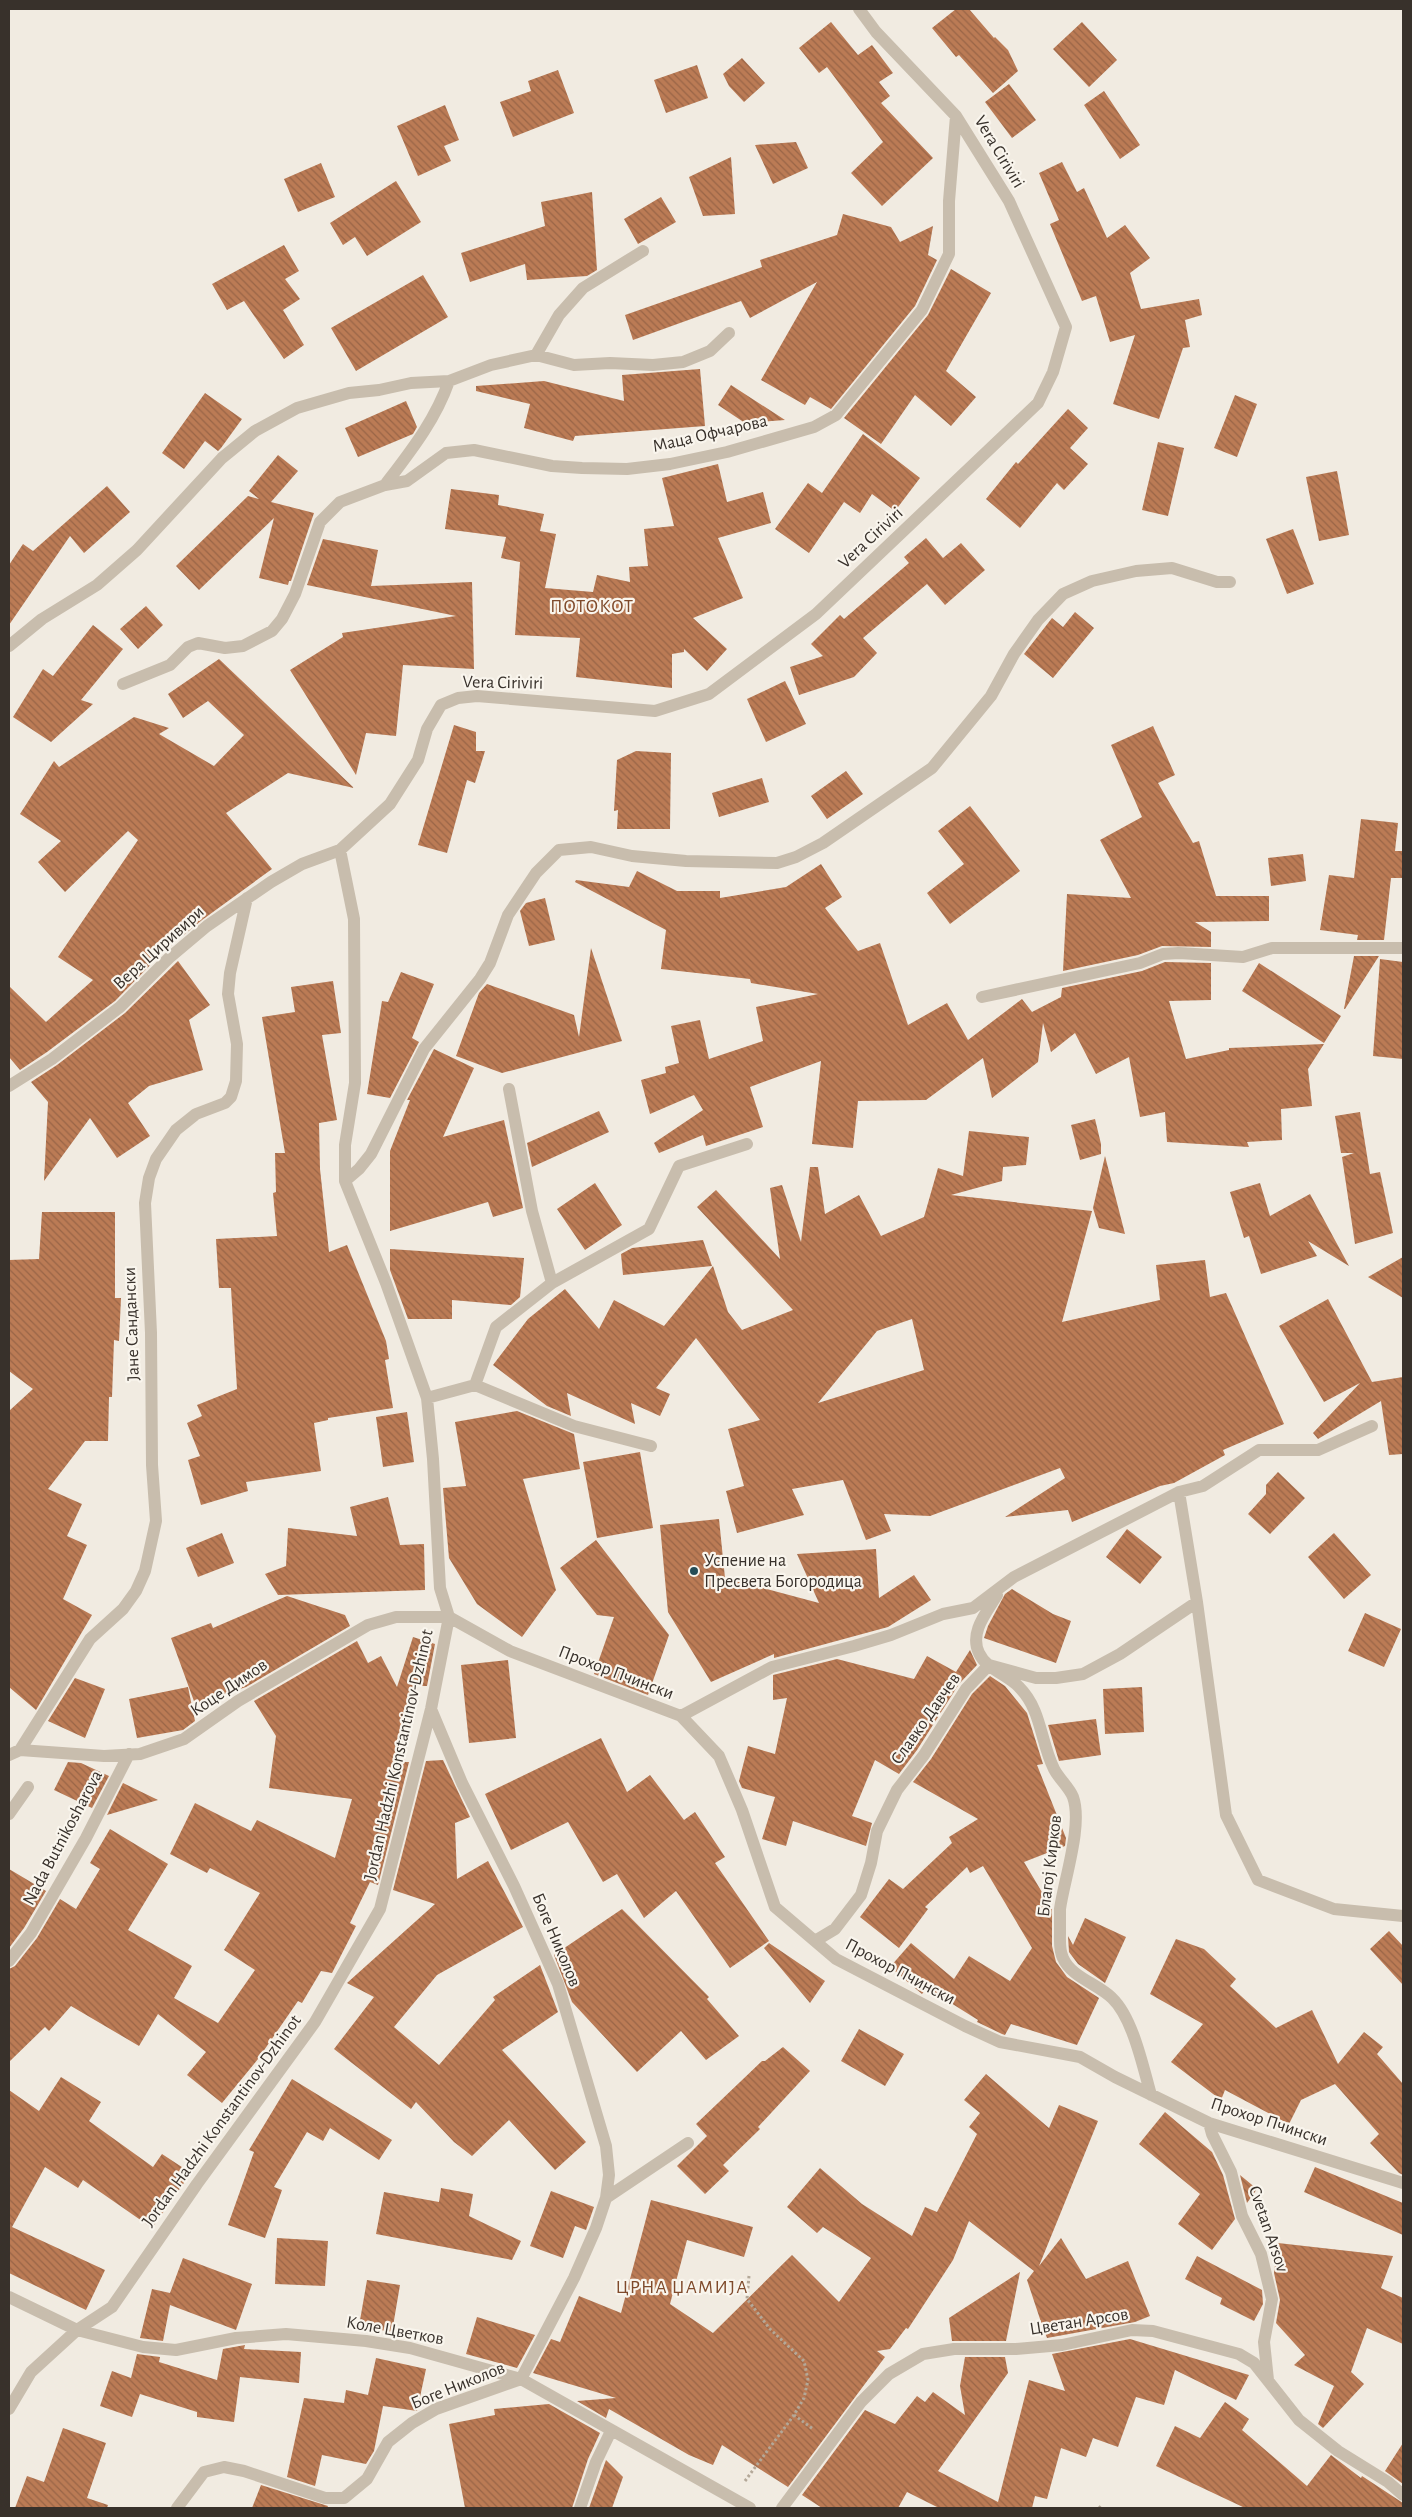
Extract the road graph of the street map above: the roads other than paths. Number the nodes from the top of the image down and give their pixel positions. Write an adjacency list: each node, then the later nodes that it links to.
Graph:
1 (860, 9): 2 (street, Vera Ciriviri)
2 (956, 116): 7 (street, Маца Офчарова); 11 (street, Vera Ciriviri)
3 (643, 251): 5 (street)
4 (729, 333): 5 (street)
5 (536, 355): 6 (street)
6 (449, 382): 7 (street); 9 (street)
7 (385, 485): 10 (street, Маца Офчарова)
8 (1230, 582): 18 (street)
9 (9, 646)
10 (123, 684)
11 (340, 850): 12 (street, Вера Циривири); 18 (street, Jordan Hadzhi Konstantinov-Dzhinot)
12 (247, 898): 15 (street, Вера Циривири); 31 (street, Јане Сандански)
13 (1403, 948): 14 (street)
14 (982, 997)
15 (9, 1086)
16 (510, 1089): 19 (street)
17 (747, 1144): 19 (street)
18 (345, 1181): 21 (street, Jordan Hadzhi Konstantinov-Dzhinot)
19 (552, 1284): 20 (street)
20 (475, 1385): 21 (street); 23 (street)
21 (427, 1398): 27 (street, Jordan Hadzhi Konstantinov-Dzhinot)
22 (1372, 1426): 24 (street)
23 (651, 1446)
24 (1179, 1492): 25 (street); 26 (street)
25 (1001, 1588): 28 (street, Благој Кирков); 30 (street)
26 (1197, 1602): 28 (street); 35 (street)
27 (449, 1617): 29 (street, Jordan Hadzhi Konstantinov-Dzhinot); 30 (street, Прохор Пчински); 32 (street, Коце Димов)
28 (989, 1665): 36 (street, Славко Давчев); 38 (street, Благој Кирков)
29 (431, 1709): 42 (street, Боге Николов); 44 (street, Jordan Hadzhi Konstantinov-Dzhinot)
30 (681, 1716): 36 (street, Прохор Пчински)
31 (14, 1752): 32 (street, Коце Димов)
32 (129, 1754): 37 (street, Nada Butnikosharova)
33 (28, 1787): 34 (street)
34 (9, 1814)
35 (1403, 1916)
36 (815, 1941): 38 (street, Прохор Пчински)
37 (9, 1962)
38 (1151, 2095): 39 (street, Прохор Пчински)
39 (1209, 2123): 41 (street, Прохор Пчински); 46 (street, Cvetan Arsov)
40 (688, 2143): 42 (street)
41 (1403, 2184)
42 (606, 2198): 45 (street, Боге Николов)
43 (9, 2297): 44 (street, Коле Цветков)
44 (77, 2330): 45 (street, Коле Цветков); 47 (street, Jordan Hadzhi Konstantinov-Dzhinot)
45 (521, 2379): 48 (street, Коле Цветков); 50 (street, Боге Николов)
46 (1268, 2380): 49 (street, Цветан Арсов); 53 (street, Цветан Арсов)
47 (9, 2409)
48 (611, 2431): 51 (street); 52 (street, Коле Цветков)
49 (1403, 2495)
50 (177, 2508)
51 (580, 2508)
52 (750, 2508)
53 (782, 2508)

